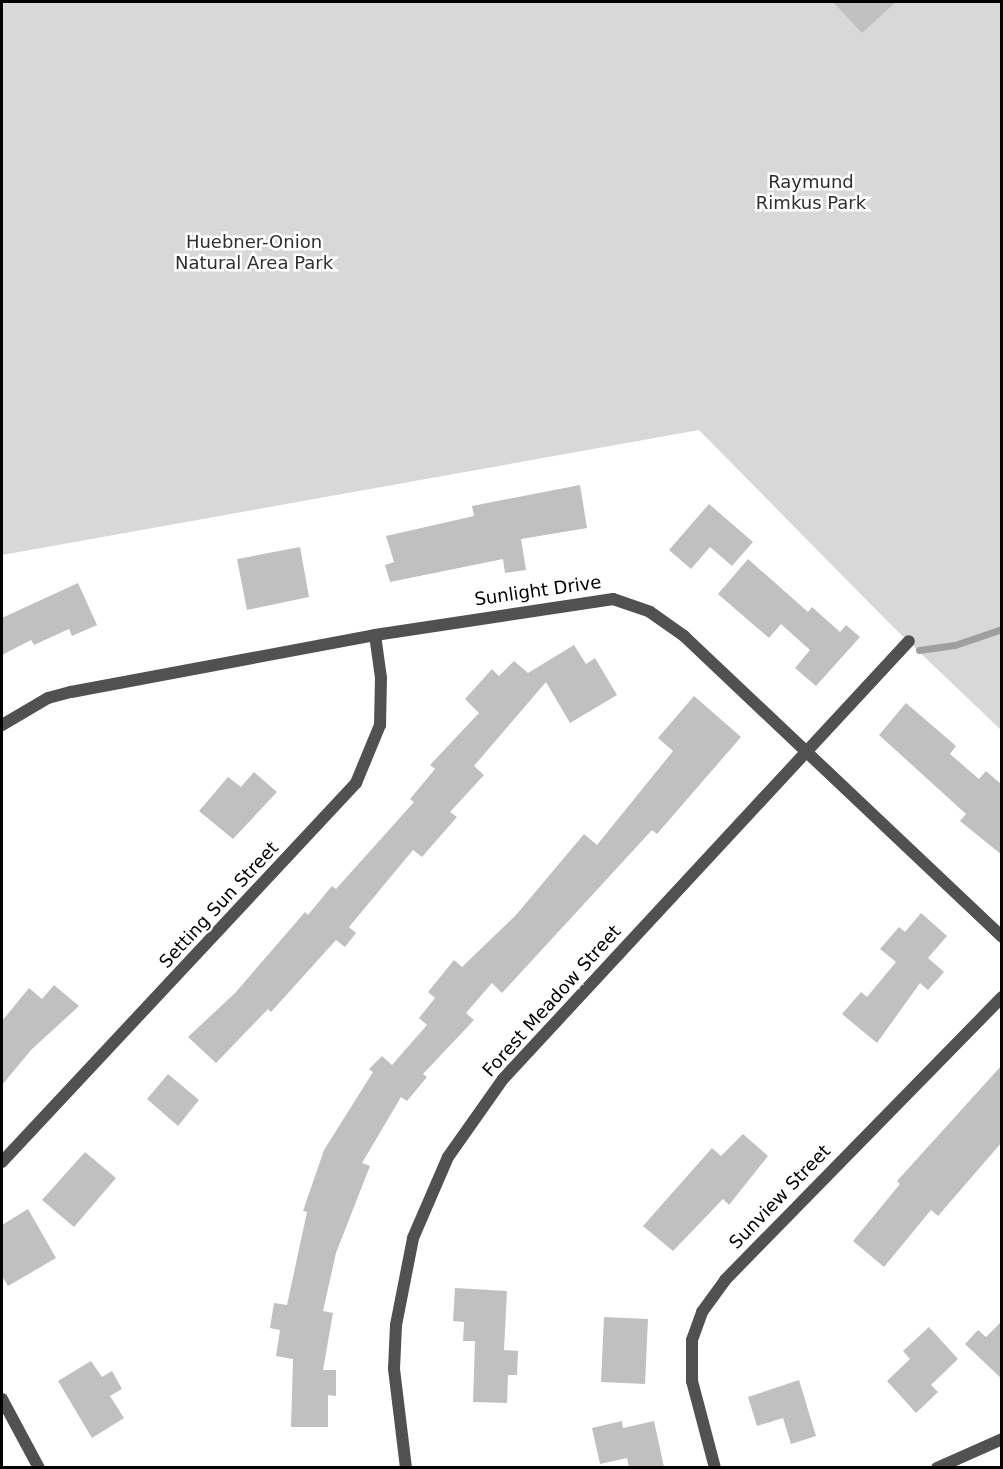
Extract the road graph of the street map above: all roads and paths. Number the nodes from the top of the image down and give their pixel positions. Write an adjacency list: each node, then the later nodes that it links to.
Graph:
1 (375, 635): 3 (street, Sunlight Drive); 4 (street, Sunlight Drive); 7 (street, Setting Sun Street)
2 (909, 641): 4 (street, Forest Meadow Street)
3 (2, 725)
4 (808, 751): 5 (street, Sunlight Drive); 11 (street, Forest Meadow Street)
5 (1002, 937)
6 (1002, 997): 12 (street, Sunview Street)
7 (2, 1162)
8 (2, 1399): 10 (street)
9 (1002, 1439): 13 (street)
10 (39, 1467)
11 (406, 1467)
12 (715, 1467)
13 (937, 1467)

